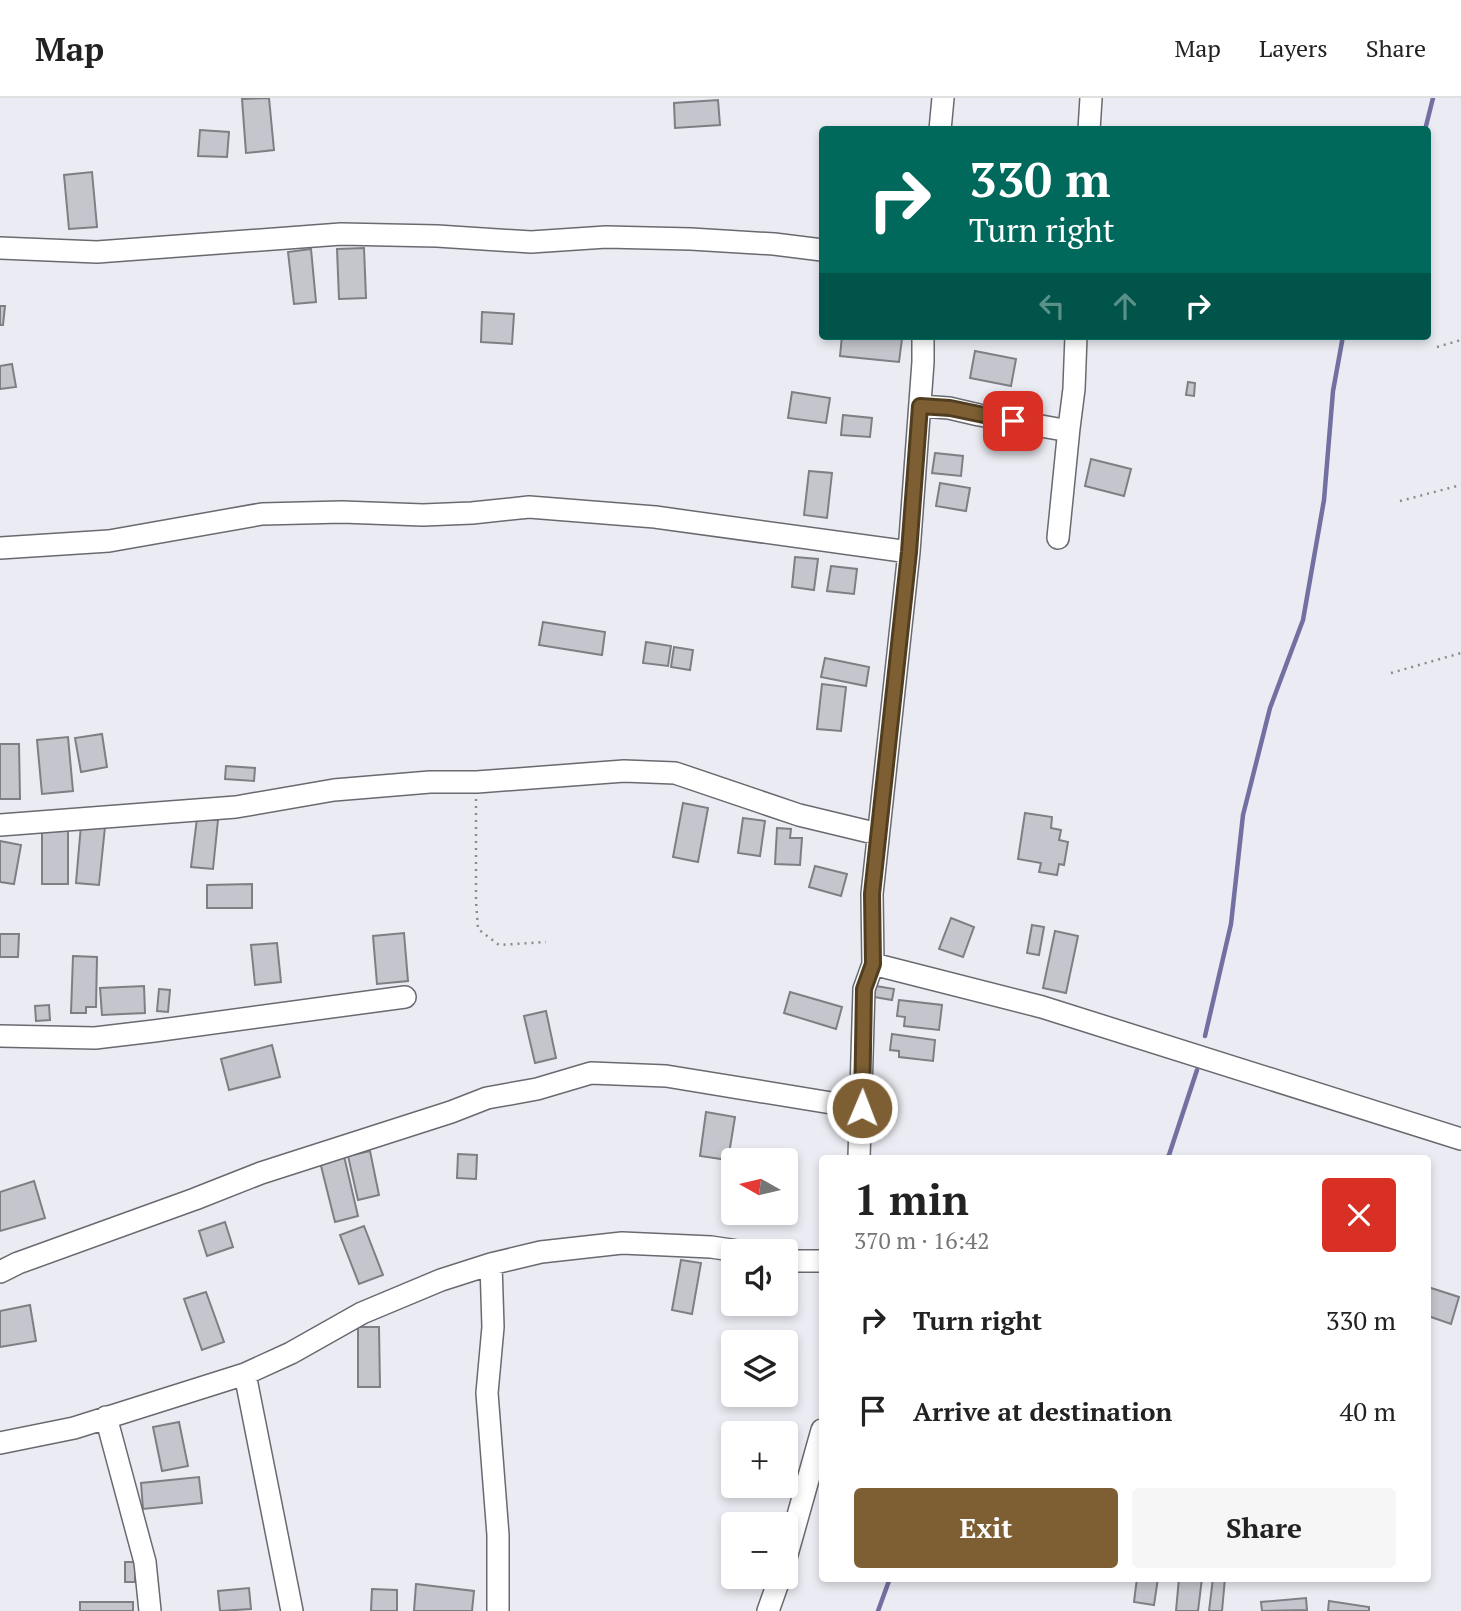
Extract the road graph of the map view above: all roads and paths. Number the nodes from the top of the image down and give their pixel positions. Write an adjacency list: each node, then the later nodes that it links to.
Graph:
1 (943, 98): 3 (street)
2 (1091, 98): 4 (street)
3 (940, 126)
4 (1089, 126)
5 (0, 248): 6 (street)
6 (819, 250)
7 (923, 340): 11 (street)
8 (1076, 340): 12 (street)
9 (1461, 340): 10 (path)
10 (1437, 347)
11 (920, 406): 12 (street); 17 (street)
12 (1069, 428): 15 (street)
13 (1461, 485): 14 (path)
14 (1400, 500)
15 (1058, 538)
16 (0, 548): 17 (street)
17 (909, 552): 22 (street)
18 (1461, 653): 19 (path)
19 (1391, 673)
20 (477, 782): 21 (street); 22 (street); 23 (path)
21 (0, 825)
22 (878, 834): 24 (street)
23 (546, 942)
24 (873, 964): 27 (street); 28 (street)
25 (405, 997): 26 (street)
26 (0, 1036)
27 (862, 1108): 29 (street); 34 (street)
28 (1461, 1139)
29 (859, 1155)
30 (721, 1248): 33 (street)
31 (798, 1261): 32 (street)
32 (819, 1261)
33 (491, 1264): 35 (street); 43 (street)
34 (0, 1272)
35 (244, 1374): 36 (street); 42 (street)
36 (106, 1417): 38 (street); 41 (street)
37 (819, 1441): 39 (street)
38 (0, 1443)
39 (798, 1515)
40 (776, 1589): 44 (street)
41 (150, 1611)
42 (292, 1611)
43 (498, 1611)
44 (768, 1611)

